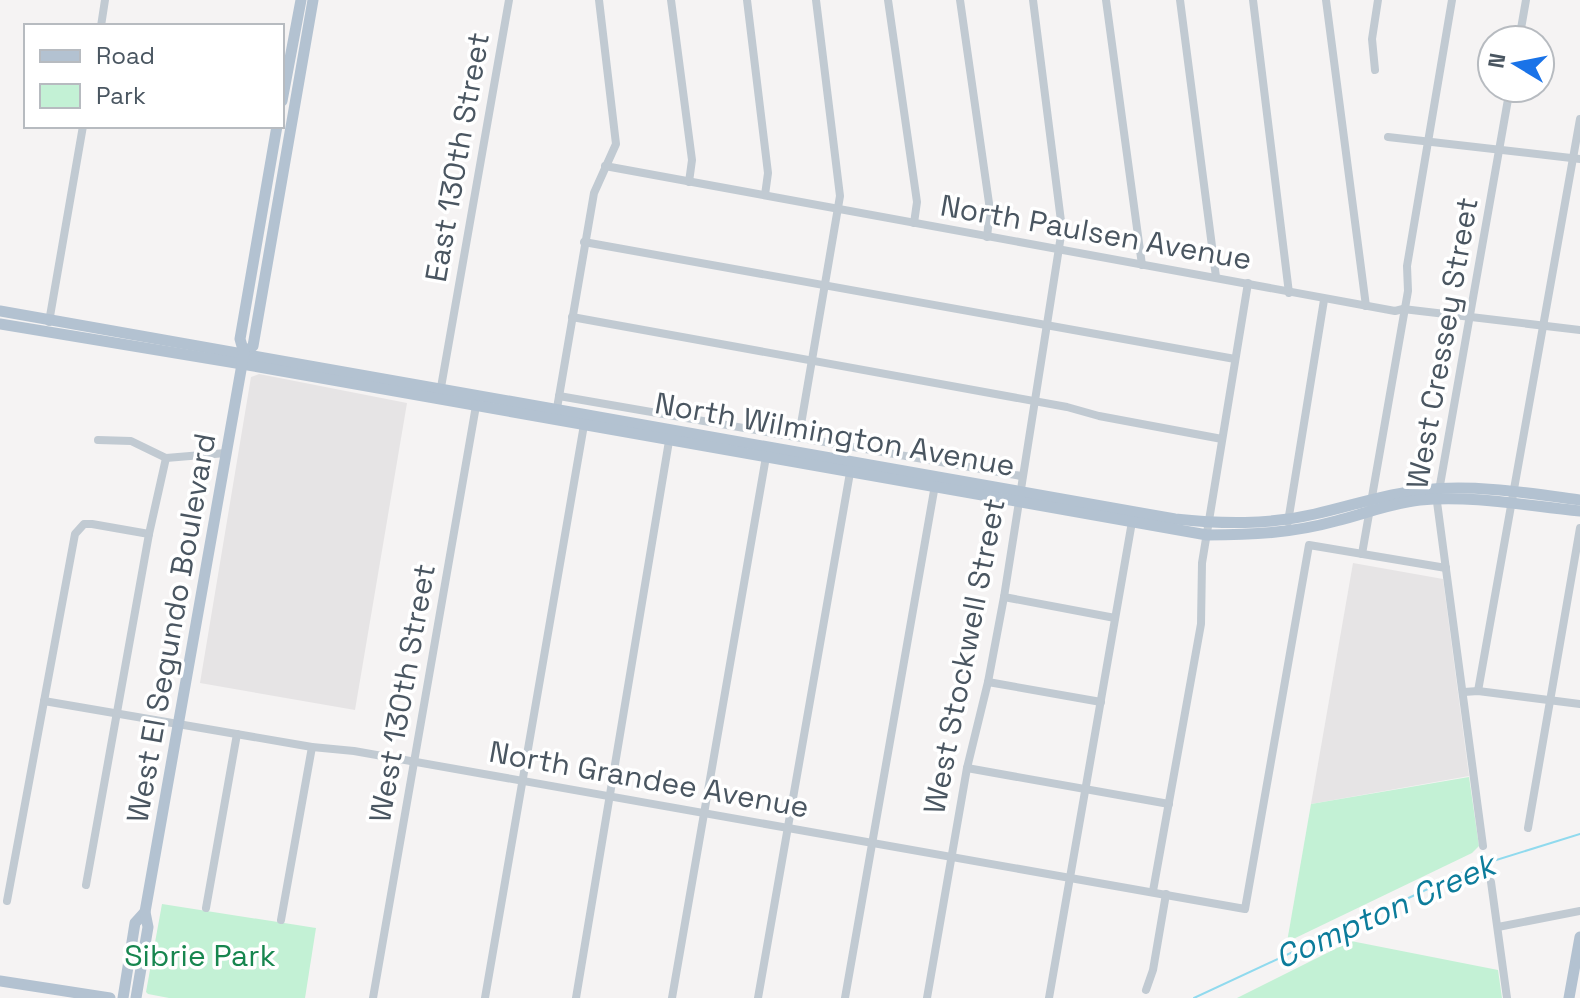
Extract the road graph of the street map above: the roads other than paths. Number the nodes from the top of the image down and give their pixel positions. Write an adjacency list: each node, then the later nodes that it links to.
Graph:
1 (105, 0): 19 (street)
2 (301, 0): 22 (main road)
3 (313, 0): 57 (main road)
4 (509, 0): 58 (street, East 130th Street)
5 (599, 0): 31 (street)
6 (671, 0): 32 (street)
7 (747, 0): 33 (street)
8 (816, 0): 34 (street)
9 (888, 0): 35 (street)
10 (960, 0): 36 (street)
11 (1033, 0): 38 (street, West Stockwell Street)
12 (1106, 0): 39 (street)
13 (1180, 0): 40 (street)
14 (1253, 0): 43 (street)
15 (1326, 0): 45 (street)
16 (1378, 0): 21 (street)
17 (1452, 0): 28 (street)
18 (1526, 0): 20 (street)
19 (101, 24)
20 (1522, 24)
21 (1375, 70)
22 (284, 90)
23 (1507, 104): 29 (street, West Cressey Street)
24 (1580, 119): 30 (street)
25 (83, 128): 52 (street)
26 (277, 128): 57 (main road)
27 (1388, 137): 28 (street)
28 (1427, 141): 29 (street); 46 (street)
29 (1499, 150): 30 (street); 49 (street, West Cressey Street)
30 (1577, 159): 53 (street)
31 (605, 166): 32 (street, North Paulsen Avenue); 37 (street)
32 (689, 182): 33 (street, North Paulsen Avenue)
33 (765, 195): 34 (street, North Paulsen Avenue)
34 (839, 209): 35 (street, North Paulsen Avenue); 42 (street)
35 (914, 223): 36 (street, North Paulsen Avenue)
36 (987, 237): 38 (street, North Paulsen Avenue)
37 (584, 242): 42 (street); 48 (street)
38 (1059, 251): 39 (street, North Paulsen Avenue); 51 (street, West Stockwell Street)
39 (1142, 265): 40 (street, North Paulsen Avenue)
40 (1216, 277): 41 (street, North Paulsen Avenue)
41 (1248, 283): 43 (street, North Paulsen Avenue); 55 (street)
42 (826, 284): 51 (street); 56 (street)
43 (1289, 293): 44 (street, North Paulsen Avenue)
44 (1324, 300): 45 (street, North Paulsen Avenue); 82 (street)
45 (1366, 306): 46 (street, North Paulsen Avenue)
46 (1403, 309): 49 (street, North Paulsen Avenue); 76 (street)
47 (0, 311): 52 (main road)
48 (572, 317): 56 (street); 59 (street)
49 (1471, 317): 53 (street, North Paulsen Avenue); 74 (street, West Cressey Street)
50 (0, 324): 52 (main road)
51 (1047, 324): 55 (street); 61 (street, West Stockwell Street)
52 (48, 326): 57 (main road); 57 (main road, North Wilmington Avenue)
53 (1542, 327): 54 (street, North Paulsen Avenue); 77 (street)
54 (1580, 330)
55 (1235, 359): 66 (street)
56 (813, 360): 61 (street); 65 (street)
57 (244, 361): 58 (main road, North Wilmington Avenue); 69 (main road, West El Segundo Boulevard)
58 (439, 394): 60 (main road, North Wilmington Avenue)
59 (559, 396): 62 (street); 65 (street)
60 (477, 401): 62 (main road, North Wilmington Avenue); 101 (street, West 130th Street)
61 (1035, 401): 66 (street); 72 (street, West Stockwell Street)
62 (556, 415): 63 (main road, North Wilmington Avenue)
63 (585, 420): 64 (main road, North Wilmington Avenue); 103 (street)
64 (670, 435): 68 (main road, North Wilmington Avenue); 105 (street)
65 (799, 436): 72 (street)
66 (1222, 439): 84 (street)
67 (98, 440): 70 (street)
68 (766, 452): 71 (main road, North Wilmington Avenue); 107 (street)
69 (226, 453): 70 (street); 98 (main road, West El Segundo Boulevard)
70 (166, 458): 85 (street)
71 (850, 467): 73 (main road, North Wilmington Avenue); 108 (street)
72 (1021, 476): 75 (street, West Stockwell Street)
73 (936, 482): 75 (main road, North Wilmington Avenue); 110 (street)
74 (1438, 494): 76 (main road, North Wilmington Avenue); 77 (main road, North Wilmington Avenue); 79 (main road, North Wilmington Avenue); 87 (street, West Cressey Street)
75 (1019, 496): 81 (main road, North Wilmington Avenue); 88 (street, West Stockwell Street)
76 (1371, 498): 79 (street); 82 (main road, North Wilmington Avenue)
77 (1512, 498): 78 (main road, North Wilmington Avenue); 80 (main road, North Wilmington Avenue); 91 (street)
78 (1580, 500)
79 (1368, 511): 82 (main road, North Wilmington Avenue); 86 (street)
80 (1580, 511)
81 (1133, 517): 84 (main road, North Wilmington Avenue); 89 (street)
82 (1288, 525): 84 (main road, North Wilmington Avenue)
83 (1580, 528): 94 (street)
84 (1208, 529): 106 (street)
85 (149, 534): 93 (street); 97 (street)
86 (1362, 554): 87 (street); 117 (street, North Grandee Avenue)
87 (1446, 568): 92 (street, West Cressey Street)
88 (1004, 597): 89 (street); 90 (street, West Stockwell Street)
89 (1115, 618): 95 (street)
90 (988, 682): 95 (street); 102 (street, West Stockwell Street)
91 (1478, 691): 92 (street); 94 (street)
92 (1464, 692): 111 (street, West Cressey Street)
93 (44, 701): 97 (street, North Grandee Avenue); 118 (street)
94 (1551, 701): 96 (street); 109 (street)
95 (1101, 702): 104 (street)
96 (1580, 704)
97 (117, 713): 98 (street, North Grandee Avenue); 115 (street)
98 (178, 724): 99 (street, North Grandee Avenue); 121 (main road, West El Segundo Boulevard)
99 (237, 734): 100 (street, North Grandee Avenue); 119 (street)
100 (312, 747): 101 (street, North Grandee Avenue); 122 (street)
101 (415, 762): 103 (street, North Grandee Avenue); 130 (street, West 130th Street)
102 (967, 768): 104 (street); 112 (street, West Stockwell Street)
103 (523, 782): 105 (street, North Grandee Avenue); 131 (street)
104 (1085, 789): 106 (street); 113 (street)
105 (610, 796): 107 (street, North Grandee Avenue); 132 (street)
106 (1169, 804): 116 (street)
107 (704, 813): 108 (street, North Grandee Avenue); 133 (street)
108 (788, 827): 110 (street, North Grandee Avenue); 134 (street)
109 (1528, 828)
110 (872, 842): 112 (street, North Grandee Avenue); 135 (street)
111 (1483, 846)
112 (952, 856): 113 (street, North Grandee Avenue); 136 (street, West Stockwell Street)
113 (1069, 877): 116 (street, North Grandee Avenue); 137 (street)
114 (1491, 882): 123 (street)
115 (86, 885)
116 (1153, 891): 117 (street, North Grandee Avenue)
117 (1166, 894): 126 (street)
118 (7, 901)
119 (206, 908)
120 (1580, 911): 123 (street)
121 (145, 912): 128 (main road, West El Segundo Boulevard); 129 (main road, West El Segundo Boulevard)
122 (281, 920)
123 (1498, 927): 138 (street)
124 (1580, 937): 139 (main road)
125 (5, 982): 127 (main road)
126 (1146, 990)
127 (110, 998)
128 (123, 998)
129 (136, 998)
130 (373, 998)
131 (485, 998)
132 (576, 998)
133 (672, 998)
134 (758, 998)
135 (845, 998)
136 (927, 998)
137 (1049, 998)
138 (1507, 998)
139 (1569, 998)

